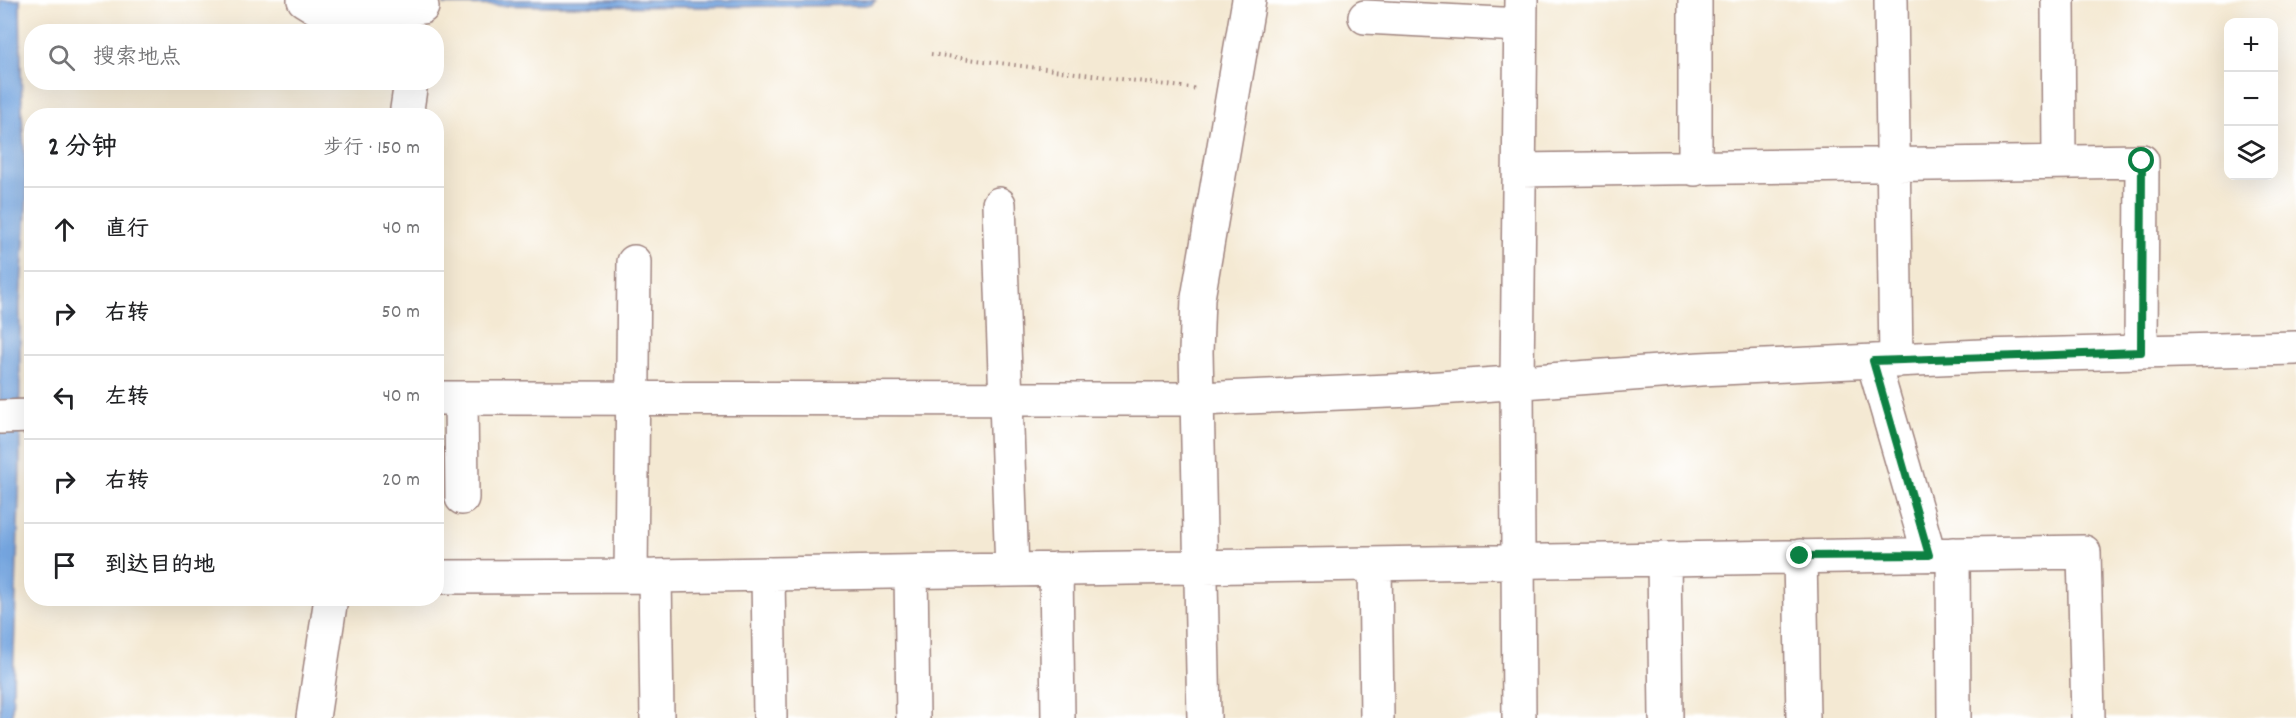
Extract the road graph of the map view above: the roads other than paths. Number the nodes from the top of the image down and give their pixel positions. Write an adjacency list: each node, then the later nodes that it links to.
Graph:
1 (304, 0): 6 (street)
2 (1249, 0): 24 (street)
3 (1695, 0): 13 (street)
4 (1891, 0): 12 (street)
5 (2058, 0): 11 (street)
6 (422, 13)
7 (1520, 13): 8 (street); 14 (street)
8 (1365, 17)
9 (410, 90): 10 (street)
10 (407, 108)
11 (2059, 162): 12 (street); 18 (street)
12 (1893, 166): 13 (street); 19 (street)
13 (1695, 169): 14 (street)
14 (1519, 170): 20 (street)
15 (999, 204): 23 (street)
16 (634, 262): 22 (street)
17 (2296, 348): 18 (street)
18 (2141, 352): 19 (street)
19 (1884, 361): 20 (street); 28 (street)
20 (1517, 382): 24 (street); 31 (street)
21 (449, 398): 22 (street); 27 (street)
22 (633, 399): 23 (street); 38 (street)
23 (1006, 399): 24 (street); 35 (street)
24 (1198, 399): 33 (street)
25 (24, 416): 26 (street)
26 (0, 417)
27 (462, 498)
28 (1941, 554): 29 (street); 51 (street); 52 (street)
29 (1800, 556): 30 (street); 50 (street)
30 (1664, 559): 31 (street); 49 (street)
31 (1518, 561): 32 (street); 48 (street)
32 (1375, 564): 33 (street); 47 (street)
33 (1202, 567): 34 (street); 46 (street)
34 (1056, 569): 35 (street); 45 (street)
35 (1012, 570): 36 (street)
36 (911, 572): 37 (street); 44 (street)
37 (768, 574): 38 (street); 43 (street)
38 (643, 576): 39 (street); 42 (street)
39 (444, 577)
40 (330, 606): 41 (street)
41 (313, 718)
42 (657, 718)
43 (770, 718)
44 (913, 718)
45 (1058, 718)
46 (1204, 718)
47 (1377, 718)
48 (1520, 718)
49 (1666, 718)
50 (1803, 718)
51 (1954, 718)
52 (2088, 718)

